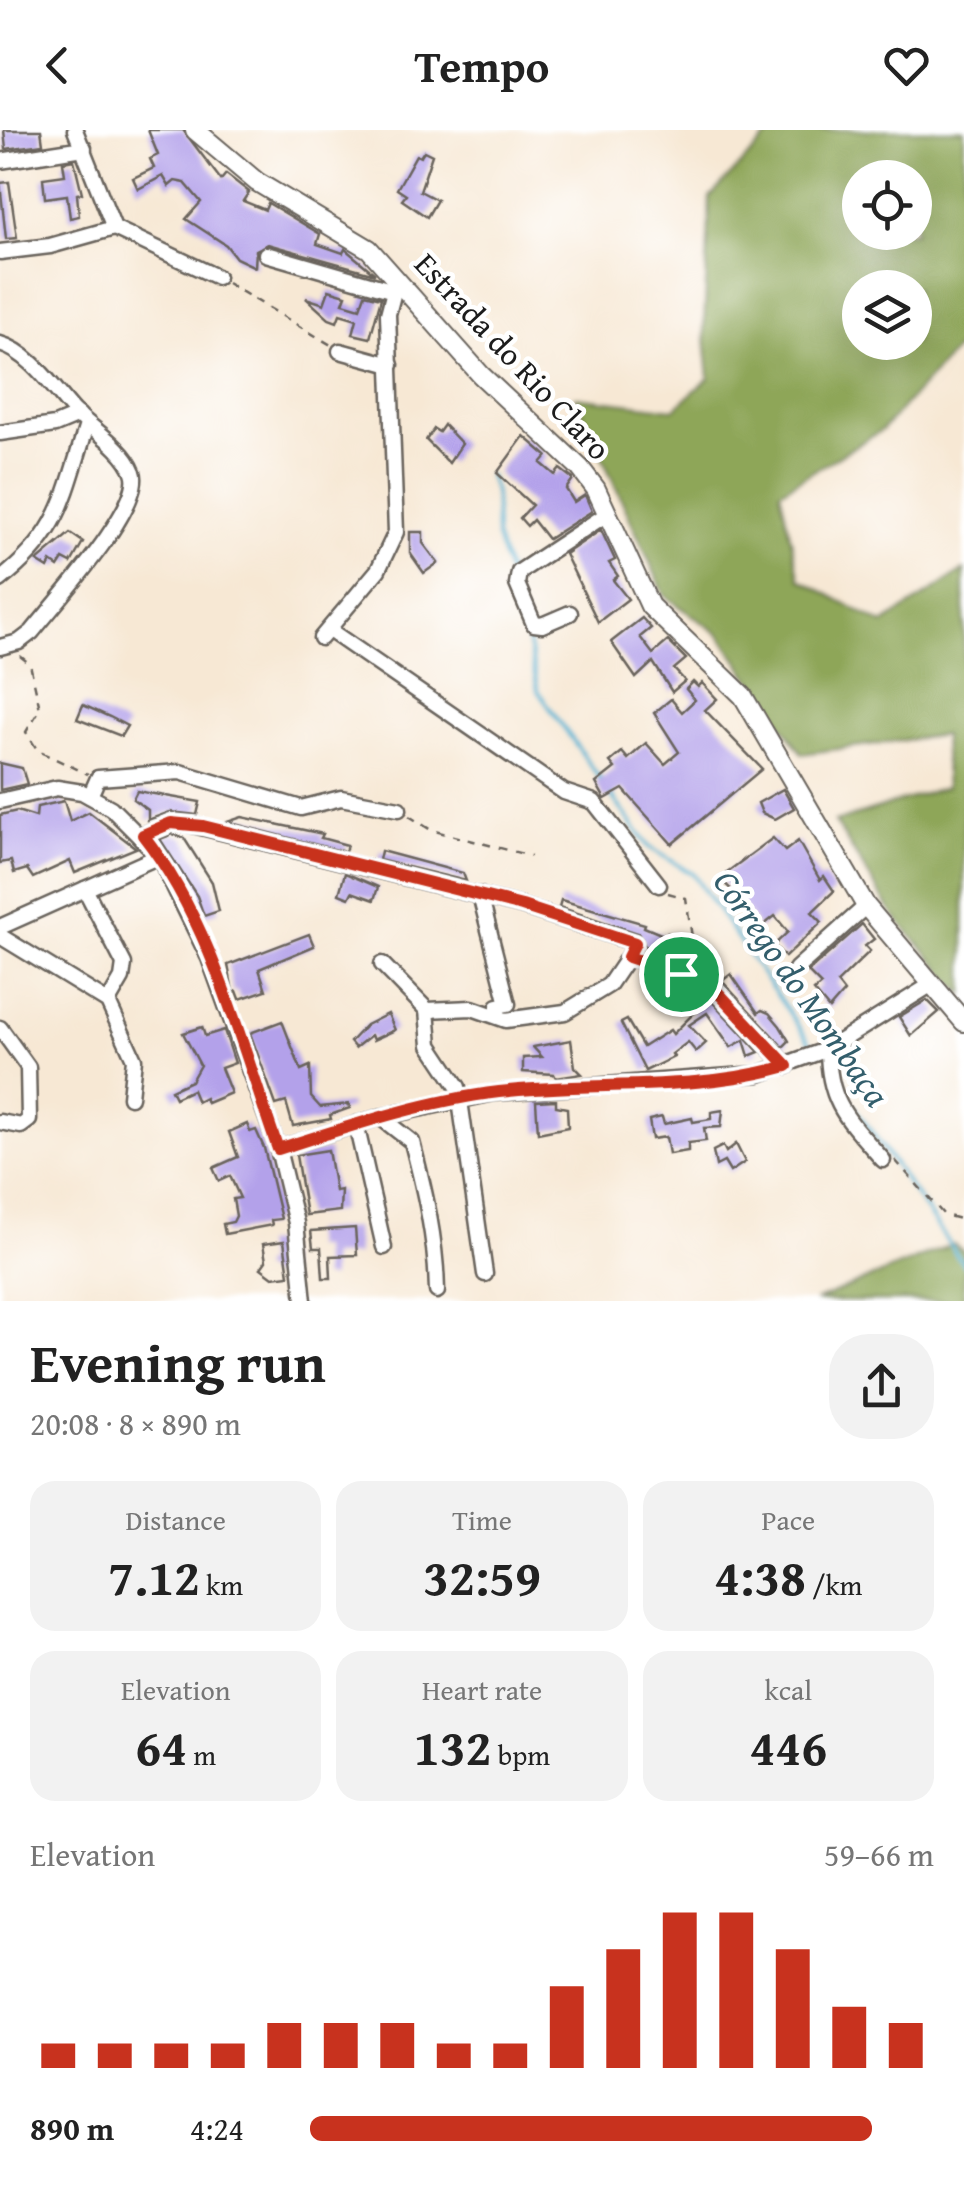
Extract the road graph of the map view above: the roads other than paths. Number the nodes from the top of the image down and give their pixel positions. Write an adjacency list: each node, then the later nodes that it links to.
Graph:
1 (76, 130): 3 (street)
2 (195, 130): 9 (main road, Estrada do Rio Claro)
3 (84, 148): 4 (street); 5 (street)
4 (0, 161)
5 (114, 228): 6 (street); 8 (street)
6 (0, 252)
7 (266, 254): 9 (street)
8 (217, 277)
9 (398, 288): 12 (street); 15 (main road, Estrada do Rio Claro)
10 (0, 344): 13 (street)
11 (340, 351): 12 (street)
12 (391, 364): 24 (street)
13 (83, 420): 14 (street); 16 (street); 18 (street)
14 (0, 434)
15 (607, 514): 17 (street); 27 (main road, Estrada do Rio Claro)
16 (0, 580)
17 (570, 613)
18 (0, 647)
19 (90, 796): 20 (street); 21 (street); 22 (street)
20 (0, 801)
21 (399, 810)
22 (143, 835): 23 (street); 26 (street)
23 (160, 856): 25 (street); 46 (street)
24 (659, 885)
25 (85, 889): 28 (street); 34 (street)
26 (480, 896): 30 (street); 36 (street)
27 (866, 906): 32 (street); 33 (main road, Estrada do Rio Claro)
28 (0, 927)
29 (0, 936): 34 (street)
30 (628, 957): 36 (street); 40 (street)
31 (382, 964): 35 (street)
32 (796, 969)
33 (932, 984): 37 (main road, Estrada do Rio Claro); 39 (street)
34 (108, 1002): 41 (street)
35 (427, 1010): 36 (street); 42 (street)
36 (498, 1015)
37 (964, 1022)
38 (0, 1028): 44 (street)
39 (828, 1049): 40 (street); 47 (street)
40 (787, 1066): 42 (street)
41 (130, 1097)
42 (458, 1100): 43 (street); 49 (street)
43 (380, 1117): 45 (street); 50 (street)
44 (0, 1122)
45 (356, 1124): 46 (street); 48 (street)
46 (278, 1149): 51 (street)
47 (883, 1160)
48 (384, 1247)
49 (486, 1274)
50 (437, 1291)
51 (304, 1301)

